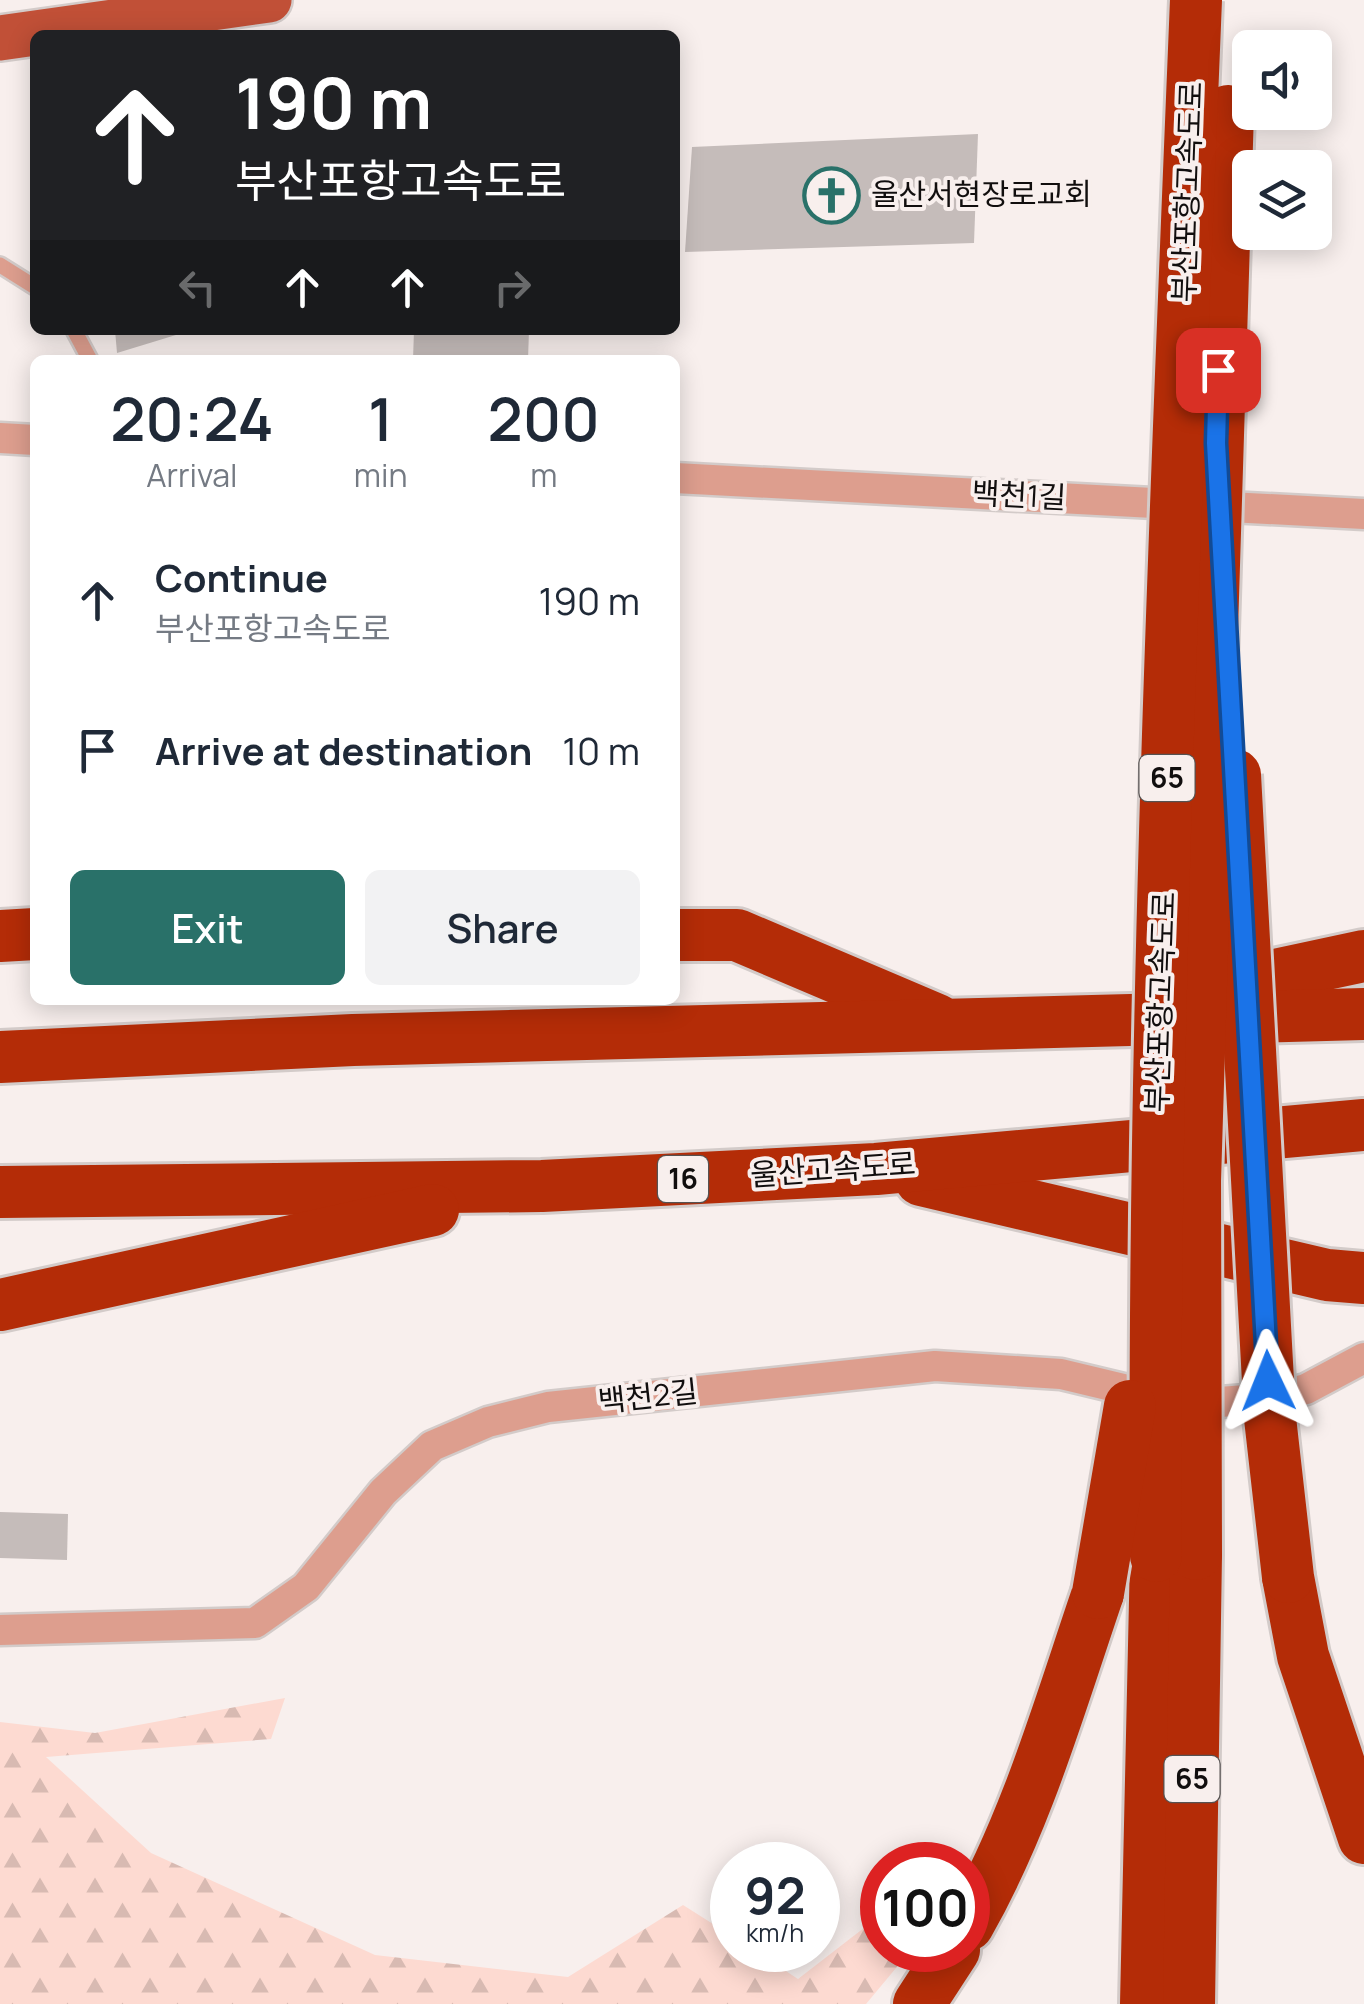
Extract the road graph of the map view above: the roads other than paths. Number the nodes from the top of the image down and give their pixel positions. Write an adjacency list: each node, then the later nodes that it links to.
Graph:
1 (268, 0): 4 (main road)
2 (1196, 0): 27 (highway, 부산포항고속도로 / 65, bridge)
3 (1232, 0): 11 (highway, 부산포항고속도로 / 65, bridge)
4 (56, 30)
5 (30, 34): 6 (main road)
6 (0, 38)
7 (0, 265): 8 (lane)
8 (30, 284)
9 (0, 438): 10 (street)
10 (30, 440)
11 (1216, 443): 30 (highway, 부산포항고속도로 / 65, bridge); 32 (highway, bridge)
12 (680, 478): 13 (street, 백천1길)
13 (1364, 514)
14 (30, 934): 16 (highway)
15 (680, 934): 20 (highway)
16 (0, 936)
17 (1364, 956): 19 (highway)
18 (1364, 1014): 19 (highway)
19 (1046, 1024): 20 (highway)
20 (952, 1026): 21 (highway)
21 (0, 1057)
22 (1364, 1125): 23 (highway, 울산고속도로 / 16)
23 (876, 1169): 24 (highway, 울산고속도로 / 16); 26 (highway)
24 (542, 1186): 25 (highway, 울산고속도로 / 16); 28 (highway)
25 (0, 1192)
26 (1364, 1278)
27 (1154, 1287): 30 (highway, 부산포항고속도로 / 65, bridge); 33 (highway, bridge)
28 (0, 1305)
29 (1364, 1358): 31 (street, 백천2길)
30 (1176, 1555): 36 (highway, 부산포항고속도로 / 65); 37 (highway, 부산포항고속도로 / 65)
31 (0, 1630)
32 (1364, 1838)
33 (990, 1886)
34 (940, 1972): 35 (highway)
35 (920, 2004)
36 (1146, 2004)
37 (1189, 2004)

